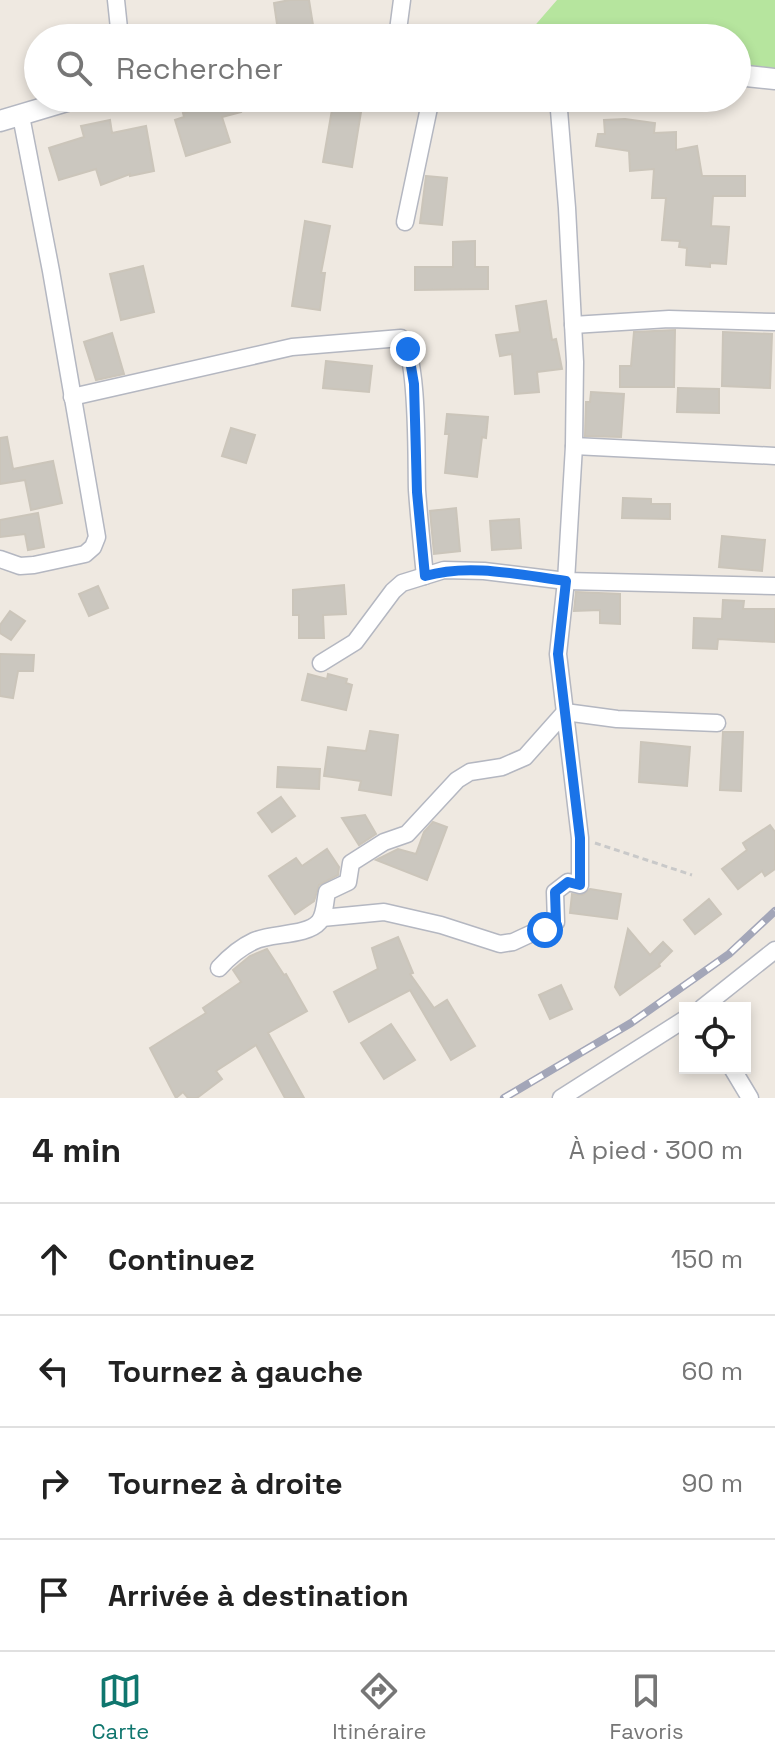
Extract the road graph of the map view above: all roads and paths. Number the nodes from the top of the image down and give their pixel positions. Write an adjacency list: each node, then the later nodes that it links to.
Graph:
1 (116, 0): 3 (street)
2 (402, 0): 4 (street)
3 (119, 24)
4 (399, 24)
5 (751, 76): 6 (street)
6 (775, 79)
7 (33, 112): 10 (street)
8 (428, 112): 12 (street)
9 (559, 112): 14 (street)
10 (21, 116): 11 (street); 15 (street)
11 (0, 121)
12 (405, 222)
13 (775, 322): 14 (street)
14 (573, 325): 16 (street)
15 (72, 397): 18 (street); 19 (street)
16 (574, 446): 17 (street); 20 (street)
17 (775, 456)
18 (0, 559)
19 (425, 576): 20 (street); 22 (street)
20 (566, 581): 21 (street); 23 (street)
21 (775, 586)
22 (321, 663)
23 (565, 712): 24 (street); 25 (street); 27 (street)
24 (717, 723)
25 (580, 838): 26 (path); 27 (street)
26 (692, 875)
27 (322, 918): 29 (street)
28 (775, 950): 30 (street)
29 (219, 968)
30 (710, 1002)
31 (679, 1023): 33 (street)
32 (736, 1074): 34 (street)
33 (561, 1098)
34 (750, 1098)

